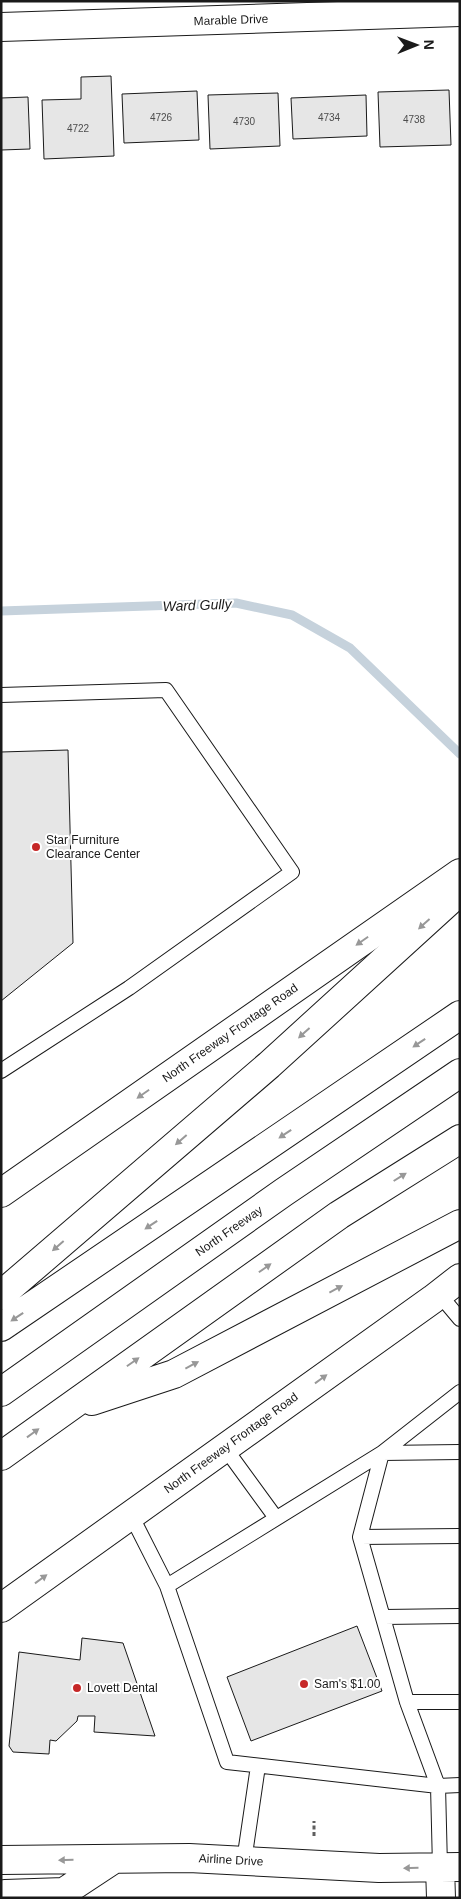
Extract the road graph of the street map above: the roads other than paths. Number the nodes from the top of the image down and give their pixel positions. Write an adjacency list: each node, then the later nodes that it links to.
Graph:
1 (458, 9): 2 (main road, Marable Drive)
2 (1, 28)
3 (1, 695): 7 (lane)
4 (460, 873): 10 (main road, North Freeway Frontage Road, one-way to 10)
5 (460, 891): 13 (main road, one-way to 13)
6 (460, 1015): 15 (main road, one-way to 15)
7 (1, 1071)
8 (460, 1074): 16 (main road, North Freeway)
9 (460, 1139): 18 (main road, one-way to 9)
10 (1, 1193)
11 (460, 1224): 18 (main road, one-way to 11)
12 (450, 1286): 14 (lane); 19 (main road, North Freeway Frontage Road, one-way to 12)
13 (1, 1295)
14 (460, 1319)
15 (1, 1327)
16 (1, 1392)
17 (460, 1392): 21 (lane)
18 (64, 1411): 22 (main road, one-way to 18)
19 (225, 1448): 23 (main road, North Freeway Frontage Road); 24 (lane)
20 (460, 1452): 21 (lane)
21 (382, 1453): 24 (lane); 26 (lane)
22 (1, 1456)
23 (131, 1514): 27 (lane); 28 (main road, North Freeway Frontage Road, one-way to 23)
24 (276, 1518): 27 (lane)
25 (460, 1536): 26 (lane)
26 (360, 1537): 30 (lane)
27 (167, 1586): 33 (lane)
28 (1, 1608)
29 (460, 1616): 30 (lane)
30 (384, 1617): 31 (lane)
31 (407, 1702): 32 (lane); 35 (lane)
32 (460, 1702)
33 (258, 1766): 35 (lane); 38 (lane)
34 (460, 1785): 35 (lane)
35 (438, 1786): 39 (lane)
36 (114, 1859): 37 (main road, Airline Drive, one-way to 37); 38 (main road, Airline Drive); 40 (main road)
37 (1, 1860)
38 (244, 1861): 39 (main road, Airline Drive, one-way to 38)
39 (450, 1867): 41 (main road)
40 (1, 1896)
41 (441, 1898)

